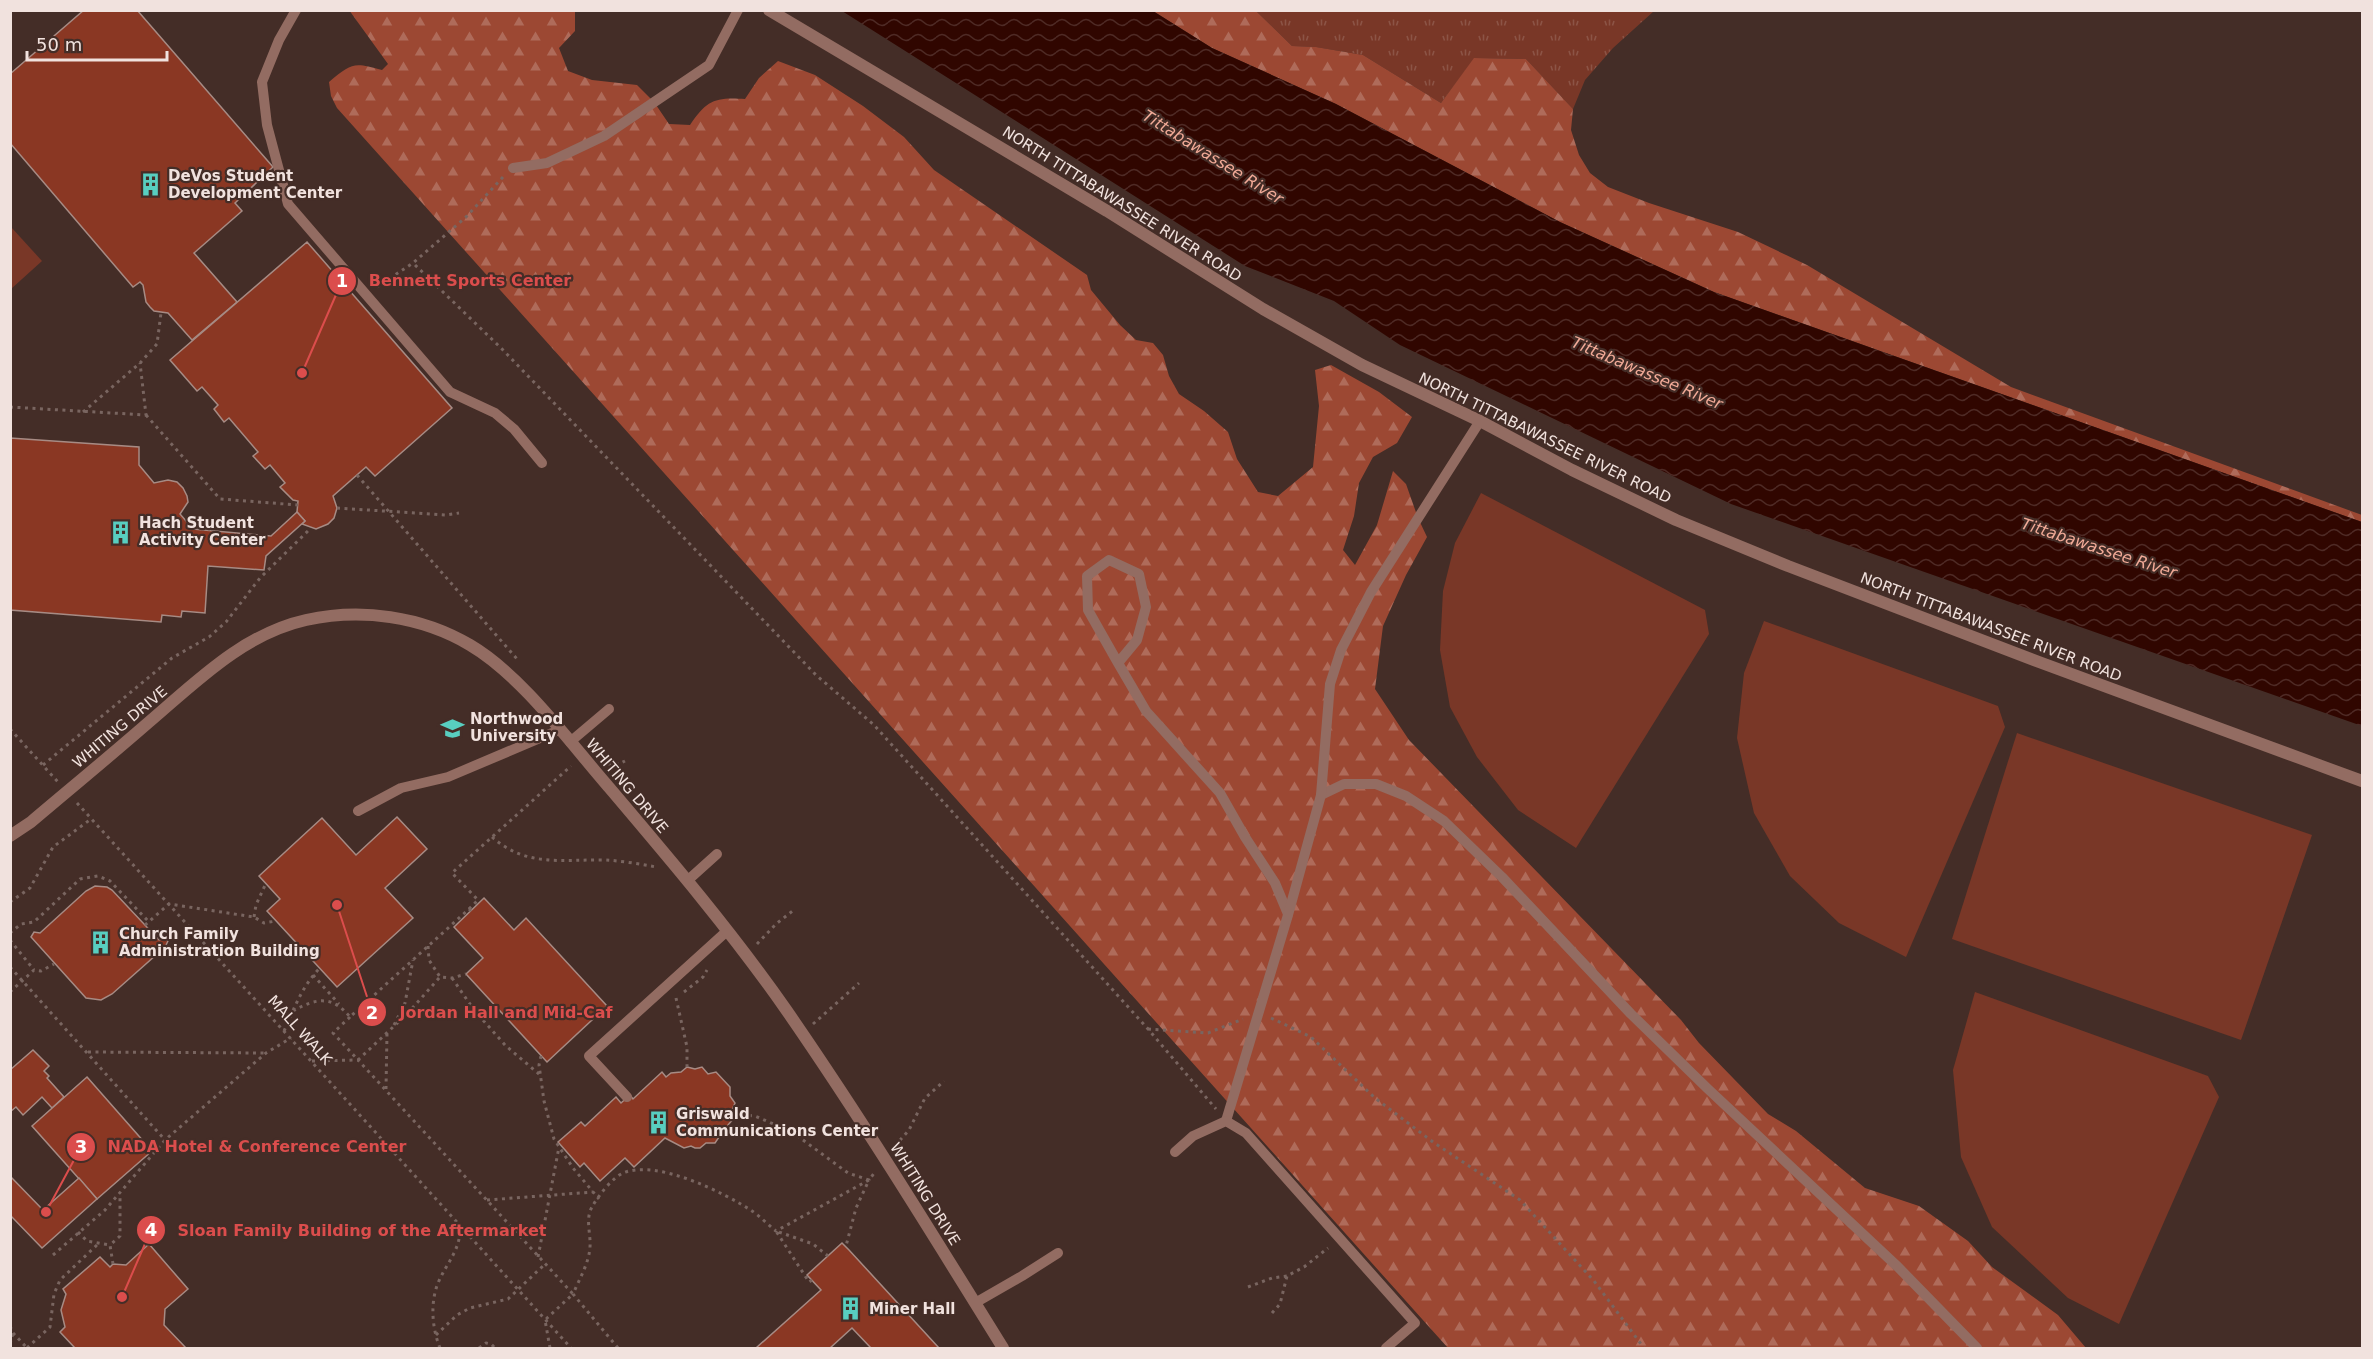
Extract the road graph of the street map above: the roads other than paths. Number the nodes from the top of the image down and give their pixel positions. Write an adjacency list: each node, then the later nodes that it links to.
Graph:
1 (296, 10): 6 (lane)
2 (738, 10): 4 (lane)
3 (769, 10): 5 (street, NORTH TITTABAWASSEE RIVER ROAD)
4 (513, 168)
5 (1480, 421): 11 (street, NORTH TITTABAWASSEE RIVER ROAD); 12 (lane)
6 (542, 463)
7 (1118, 663): 7 (lane); 17 (lane)
8 (609, 709): 10 (lane)
9 (559, 730): 10 (street, WHITING DRIVE); 13 (lane); 14 (street, WHITING DRIVE)
10 (570, 742): 16 (street, WHITING DRIVE)
11 (2362, 781)
12 (1321, 795): 17 (lane); 26 (lane)
13 (358, 812)
14 (10, 836)
15 (717, 854): 16 (lane)
16 (687, 880): 18 (street, WHITING DRIVE)
17 (1288, 915): 20 (lane)
18 (727, 931): 19 (lane); 23 (street, WHITING DRIVE)
19 (627, 1097)
20 (1226, 1121): 21 (lane); 25 (lane)
21 (1174, 1152)
22 (1058, 1253): 23 (lane)
23 (975, 1302): 24 (street, WHITING DRIVE)
24 (1003, 1348)
25 (1386, 1348)
26 (1977, 1348)

